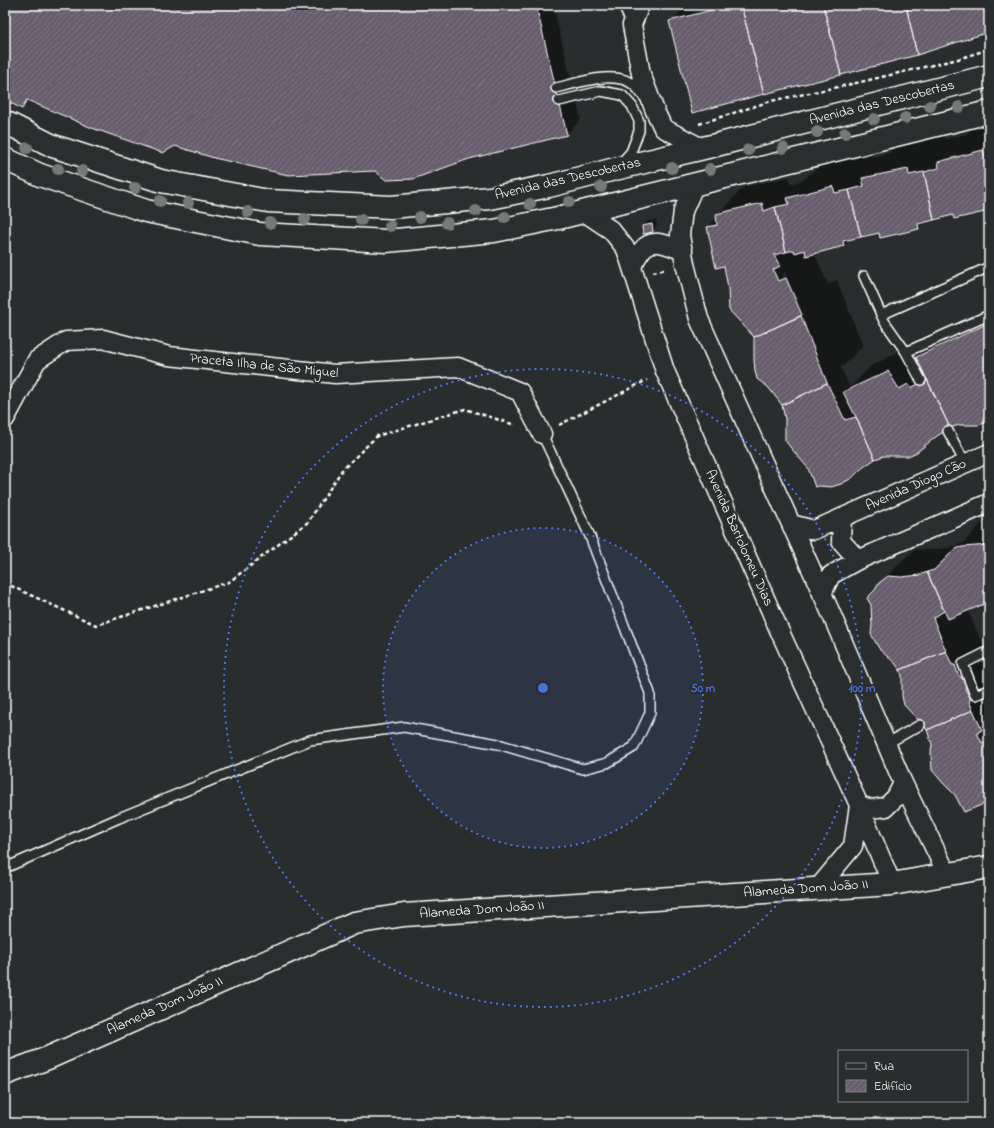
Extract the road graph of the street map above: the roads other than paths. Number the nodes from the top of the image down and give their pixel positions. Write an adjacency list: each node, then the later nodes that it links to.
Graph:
1 (623, 5): 3 (lane)
2 (640, 5): 3 (street)
3 (632, 25): 7 (street)
4 (989, 76): 10 (main road, Avenida das Descobertas)
5 (556, 88): 7 (lane)
6 (559, 101): 12 (lane)
7 (655, 111): 10 (street)
8 (989, 112): 13 (main road)
9 (5, 122): 12 (main road, Avenida das Descobertas)
10 (702, 148): 12 (main road, Avenida das Descobertas)
11 (5, 159): 14 (main road)
12 (615, 169)
13 (695, 184): 14 (main road); 15 (street)
14 (584, 212): 17 (street, Avenida Bartolomeu Dias)
15 (684, 258): 17 (street); 30 (street)
16 (989, 267): 19 (lane)
17 (634, 271): 38 (street, Avenida Bartolomeu Dias)
18 (864, 276): 19 (lane)
19 (881, 315): 21 (lane)
20 (989, 315): 21 (lane)
21 (906, 352): 22 (lane)
22 (921, 380)
23 (5, 419): 25 (street, Praceta Ilha de São Miguel)
24 (948, 431): 27 (lane)
25 (542, 434): 40 (lane)
26 (989, 453): 27 (street, Avenida Diogo Cão)
27 (965, 463): 29 (street, Avenida Diogo Cão)
28 (989, 503): 31 (street)
29 (842, 518): 30 (street, Avenida Diogo Cão); 31 (street)
30 (791, 524): 32 (street)
31 (858, 560): 32 (street)
32 (822, 594): 36 (street)
33 (989, 651): 34 (lane)
34 (989, 690)
35 (920, 725): 36 (lane)
36 (886, 744): 37 (street)
37 (902, 783): 38 (street); 41 (street)
38 (859, 805): 42 (street, Avenida Bartolomeu Dias); 43 (street)
39 (989, 867): 41 (main road, Alameda Dom João II)
40 (5, 868)
41 (947, 874): 42 (main road, Alameda Dom João II)
42 (892, 884): 43 (main road, Alameda Dom João II)
43 (818, 888): 44 (main road, Alameda Dom João II)
44 (5, 1074)

